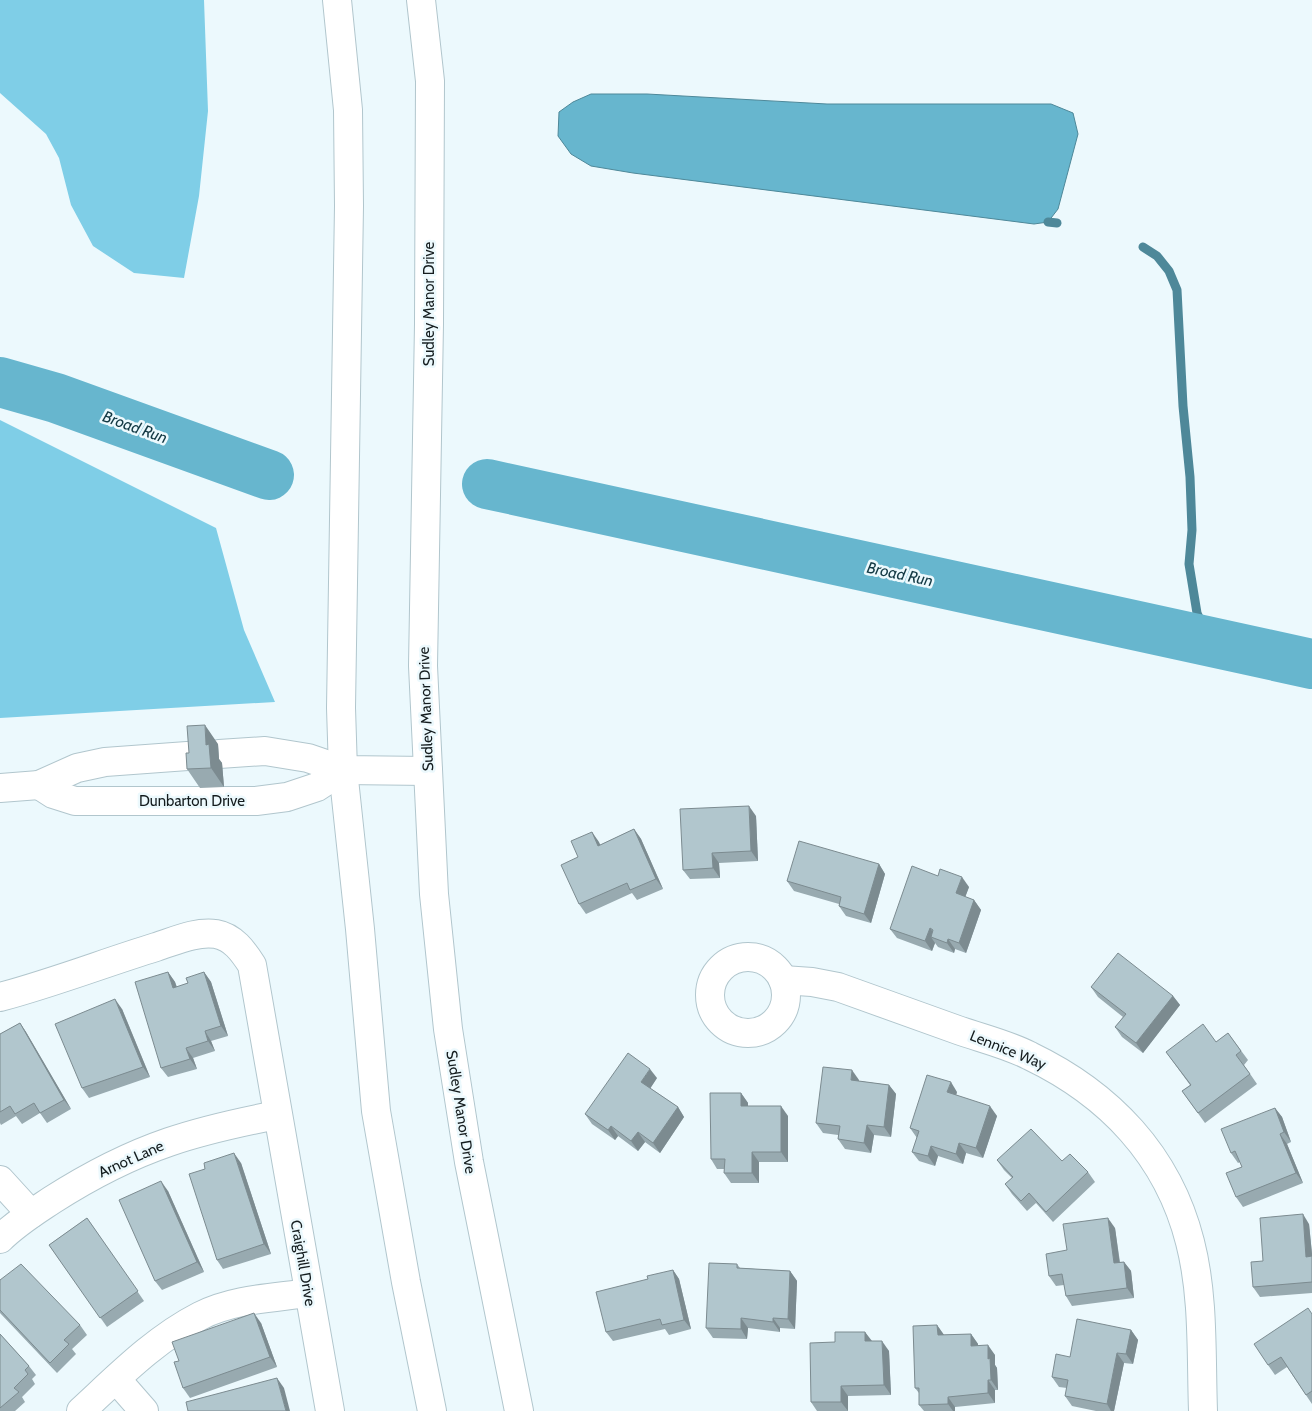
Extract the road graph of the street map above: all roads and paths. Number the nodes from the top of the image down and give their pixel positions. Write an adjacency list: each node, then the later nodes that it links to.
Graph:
1 (337, 0): 5 (main road)
2 (421, 0): 6 (main road, Sudley Manor Drive)
3 (265, 751): 4 (main road); 4 (main road); 5 (main road)
4 (159, 757): 7 (main road)
5 (343, 770): 6 (main road); 7 (main road, Dunbarton Drive); 20 (main road)
6 (428, 771): 21 (main road, Sudley Manor Drive)
7 (39, 785): 8 (main road)
8 (0, 788)
9 (783, 980): 22 (main road, Lennice Way)
10 (0, 997): 11 (main road, Craighill Drive)
11 (277, 1115): 13 (main road, Arnot Lane); 15 (main road, Craighill Drive)
12 (0, 1180): 13 (main road)
13 (31, 1214): 14 (main road, Arnot Lane)
14 (0, 1238)
15 (308, 1293): 16 (main road); 19 (main road, Craighill Drive)
16 (116, 1379): 17 (main road); 18 (main road)
17 (81, 1411)
18 (144, 1411)
19 (330, 1411)
20 (432, 1411)
21 (519, 1411)
22 (1204, 1411)

